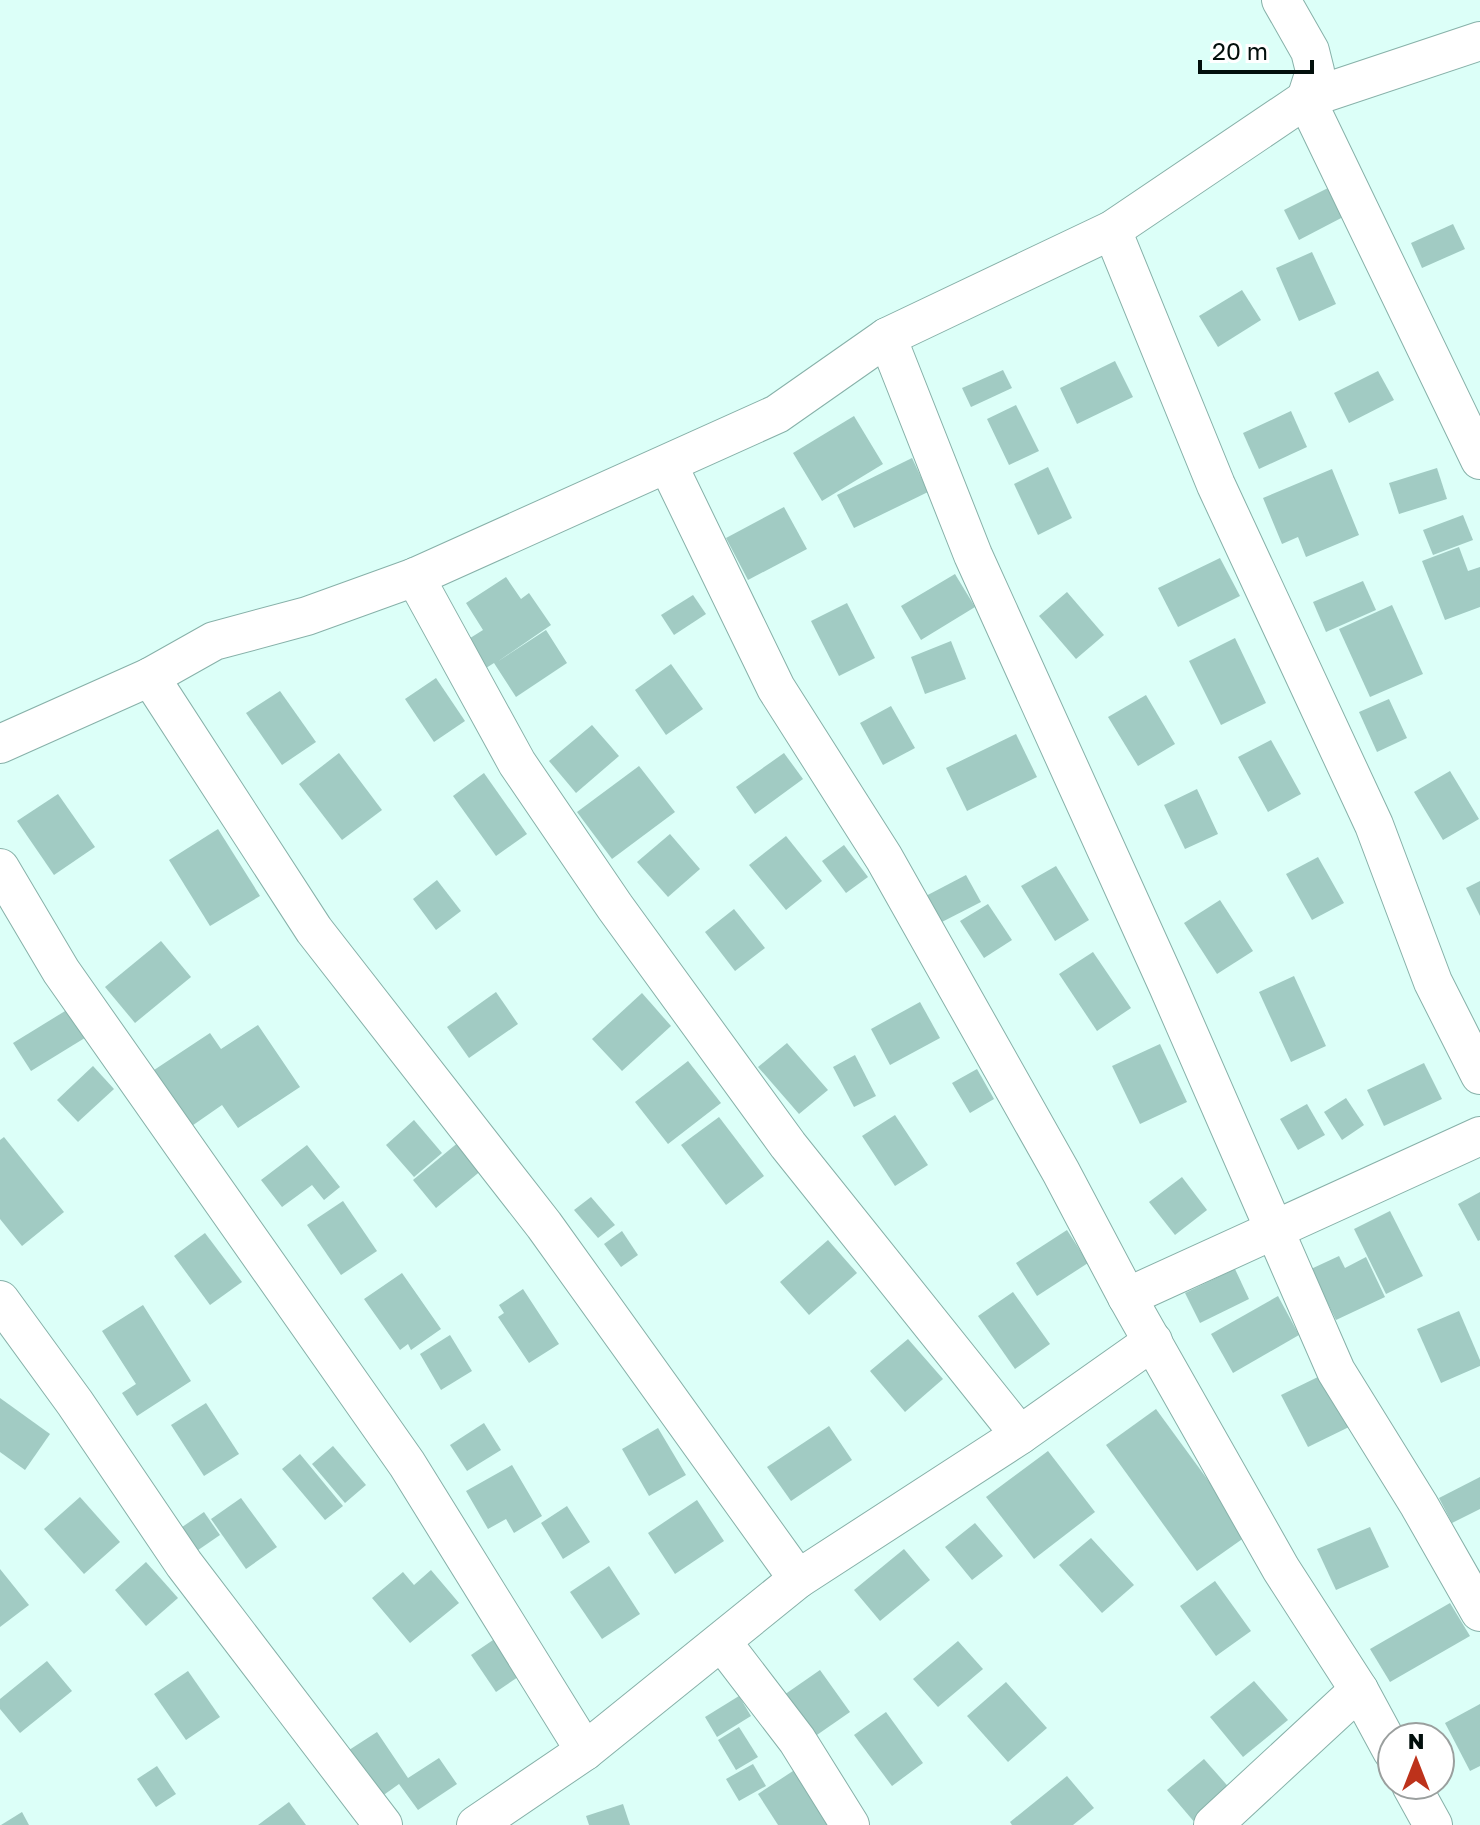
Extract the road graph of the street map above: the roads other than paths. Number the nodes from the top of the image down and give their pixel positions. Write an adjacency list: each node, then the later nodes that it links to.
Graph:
1 (1281, 0): 3 (street)
2 (1480, 41): 3 (street)
3 (1306, 99): 4 (street); 6 (street)
4 (1112, 230): 5 (street); 12 (street)
5 (887, 337): 7 (street); 14 (street)
6 (1480, 460)
7 (668, 465): 8 (street); 15 (street)
8 (415, 577): 9 (street); 18 (street)
9 (150, 677): 10 (street); 19 (street)
10 (0, 744)
11 (0, 868): 24 (street)
12 (1480, 1075)
13 (1480, 1136): 14 (street)
14 (1273, 1232): 15 (street); 20 (street)
15 (1127, 1297): 17 (street)
16 (0, 1300): 26 (street)
17 (1153, 1341): 18 (street); 22 (street)
18 (1020, 1435): 19 (street)
19 (798, 1579): 21 (street)
20 (1480, 1612)
21 (722, 1642): 24 (street); 28 (street)
22 (1359, 1690): 23 (street); 29 (street)
23 (1376, 1721)
24 (585, 1751): 27 (street)
25 (1420, 1801): 30 (street)
26 (383, 1825)
27 (476, 1825)
28 (850, 1825)
29 (1213, 1825)
30 (1433, 1825)

